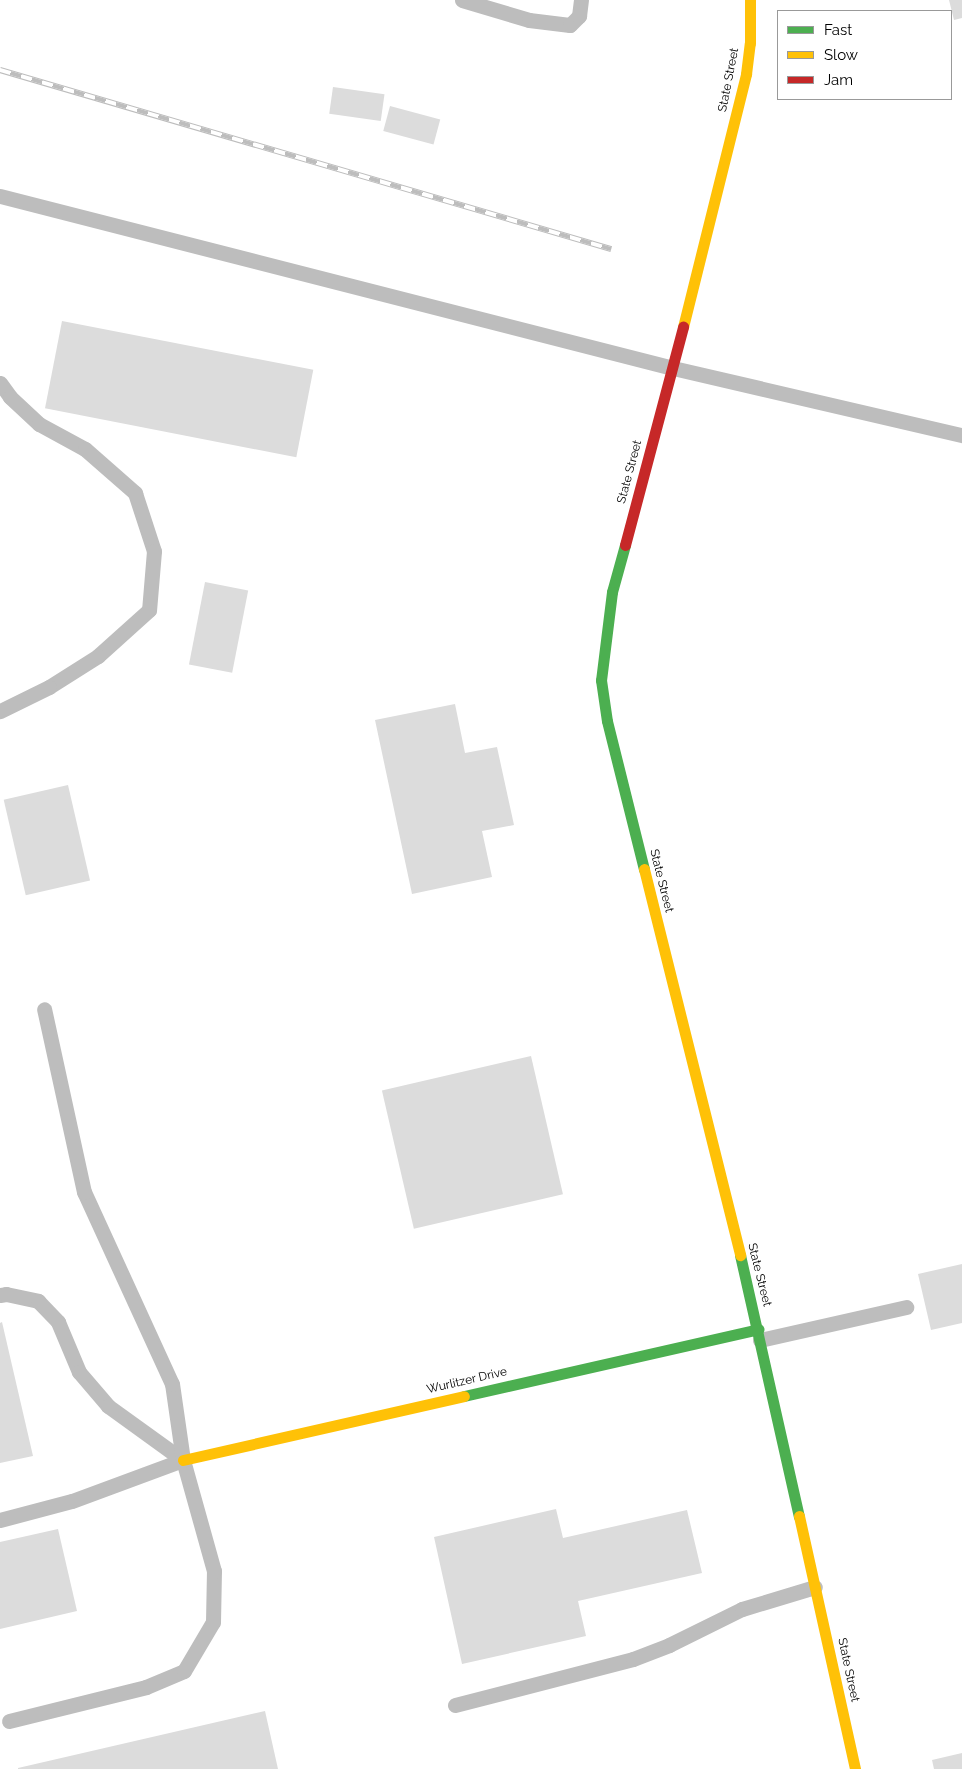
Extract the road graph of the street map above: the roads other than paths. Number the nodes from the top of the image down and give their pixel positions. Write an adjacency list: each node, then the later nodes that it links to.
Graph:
1 (462, 0): 2 (lane)
2 (581, 0)
3 (750, 0): 5 (street, State Street)
4 (0, 196): 5 (lane)
5 (672, 368): 7 (lane); 12 (street, State Street)
6 (0, 383): 8 (lane)
7 (962, 435)
8 (0, 711)
9 (44, 1008): 13 (lane)
10 (0, 1295): 13 (lane)
11 (906, 1307): 12 (lane)
12 (759, 1334): 13 (street, Wurlitzer Drive); 15 (street, State Street)
13 (183, 1460): 14 (lane); 17 (lane)
14 (0, 1520)
15 (815, 1587): 16 (lane); 18 (street, State Street)
16 (455, 1705)
17 (9, 1721)
18 (856, 1769)

